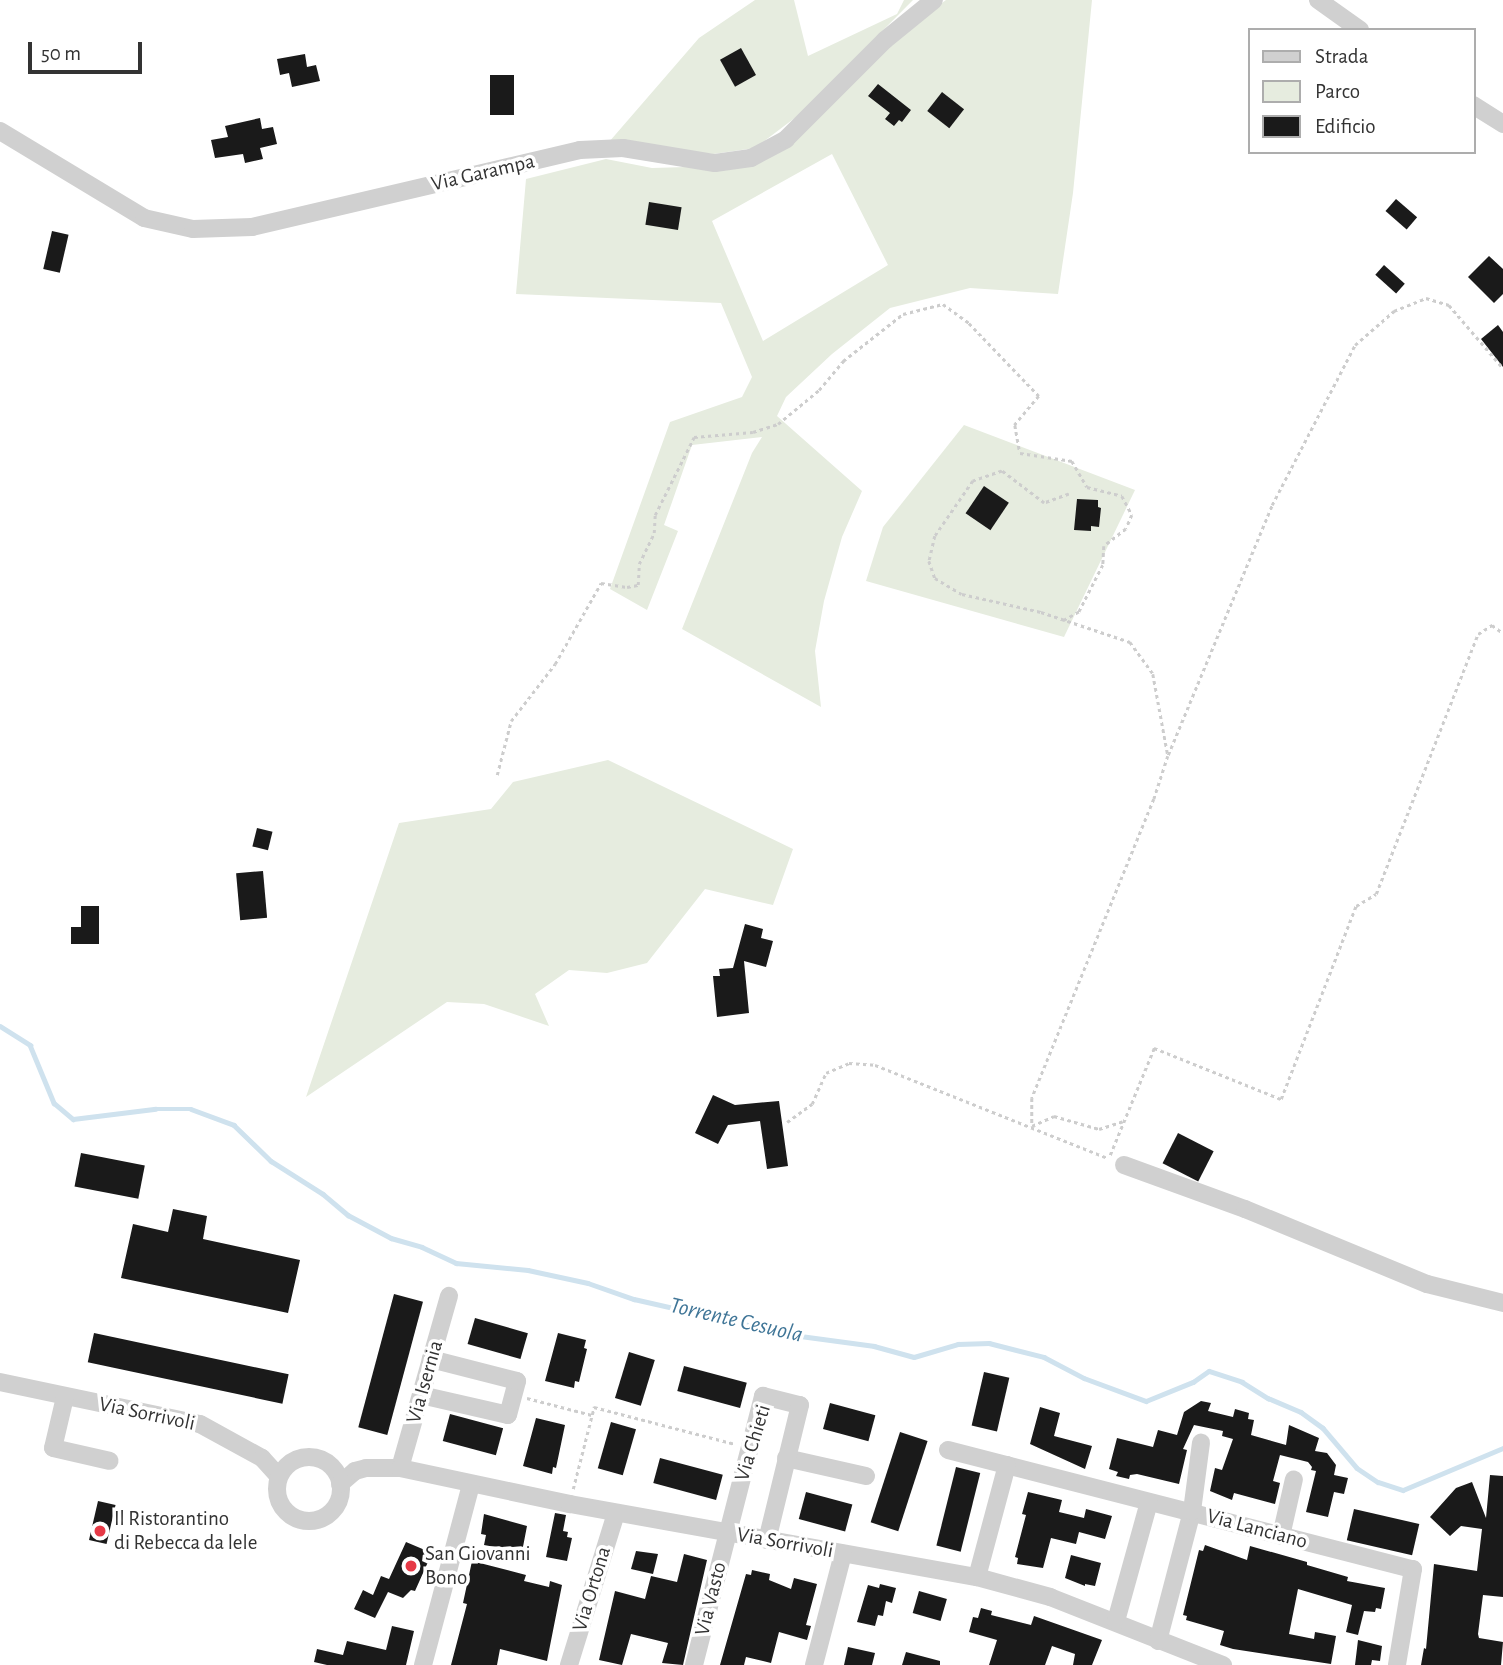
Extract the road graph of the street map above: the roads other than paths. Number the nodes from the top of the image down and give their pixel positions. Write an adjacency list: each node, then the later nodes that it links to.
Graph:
1 (934, 0): 6 (street, Via Garampa)
2 (1318, 0): 3 (street)
3 (1357, 28)
4 (1475, 106): 5 (street)
5 (1503, 124)
6 (0, 131)
7 (1117, 1162): 9 (street)
8 (449, 1296): 10 (street, Via Isernia)
9 (1503, 1303)
10 (431, 1359): 12 (street, Via Isernia); 12 (street)
11 (0, 1382): 13 (street, Via Sorrivoli)
12 (421, 1395): 20 (street, Via Isernia)
13 (65, 1397): 17 (street); 21 (street, Via Sorrivoli)
14 (1201, 1443): 27 (street)
15 (948, 1450): 18 (street, Via Lanciano)
16 (786, 1458): 22 (street); 29 (street, Via Chieti); 31 (street, Via Chieti)
17 (110, 1461)
18 (1007, 1465): 26 (street, Via Lanciano); 33 (street)
19 (330, 1466): 20 (street); 21 (street); 24 (street)
20 (400, 1468): 24 (street, Via Sorrivoli); 25 (street, Via Sorrivoli)
21 (285, 1470): 24 (street)
22 (866, 1476)
23 (1294, 1479): 30 (street)
24 (340, 1484)
25 (471, 1484): 28 (street, Via Sorrivoli); 37 (street)
26 (1149, 1503): 27 (street, Via Lanciano); 34 (street)
27 (1192, 1511): 30 (street, Via Lanciano); 35 (street)
28 (615, 1513): 29 (street, Via Sorrivoli); 38 (street, Via Ortona)
29 (728, 1533): 31 (street, Via Sorrivoli); 39 (street, Via Vasto)
30 (1281, 1536): 42 (street, Via Lanciano)
31 (767, 1539): 32 (street, Via Sorrivoli)
32 (843, 1554): 33 (street, Via Sorrivoli); 40 (street)
33 (978, 1577): 34 (street, Via Sorrivoli)
34 (1116, 1621): 35 (street, Via Sorrivoli)
35 (1157, 1641): 36 (street, Via Sorrivoli)
36 (1177, 1657): 41 (street, Via Sorrivoli)
37 (423, 1665)
38 (569, 1665)
39 (694, 1665)
40 (814, 1665)
41 (1223, 1665)
42 (1397, 1665)

